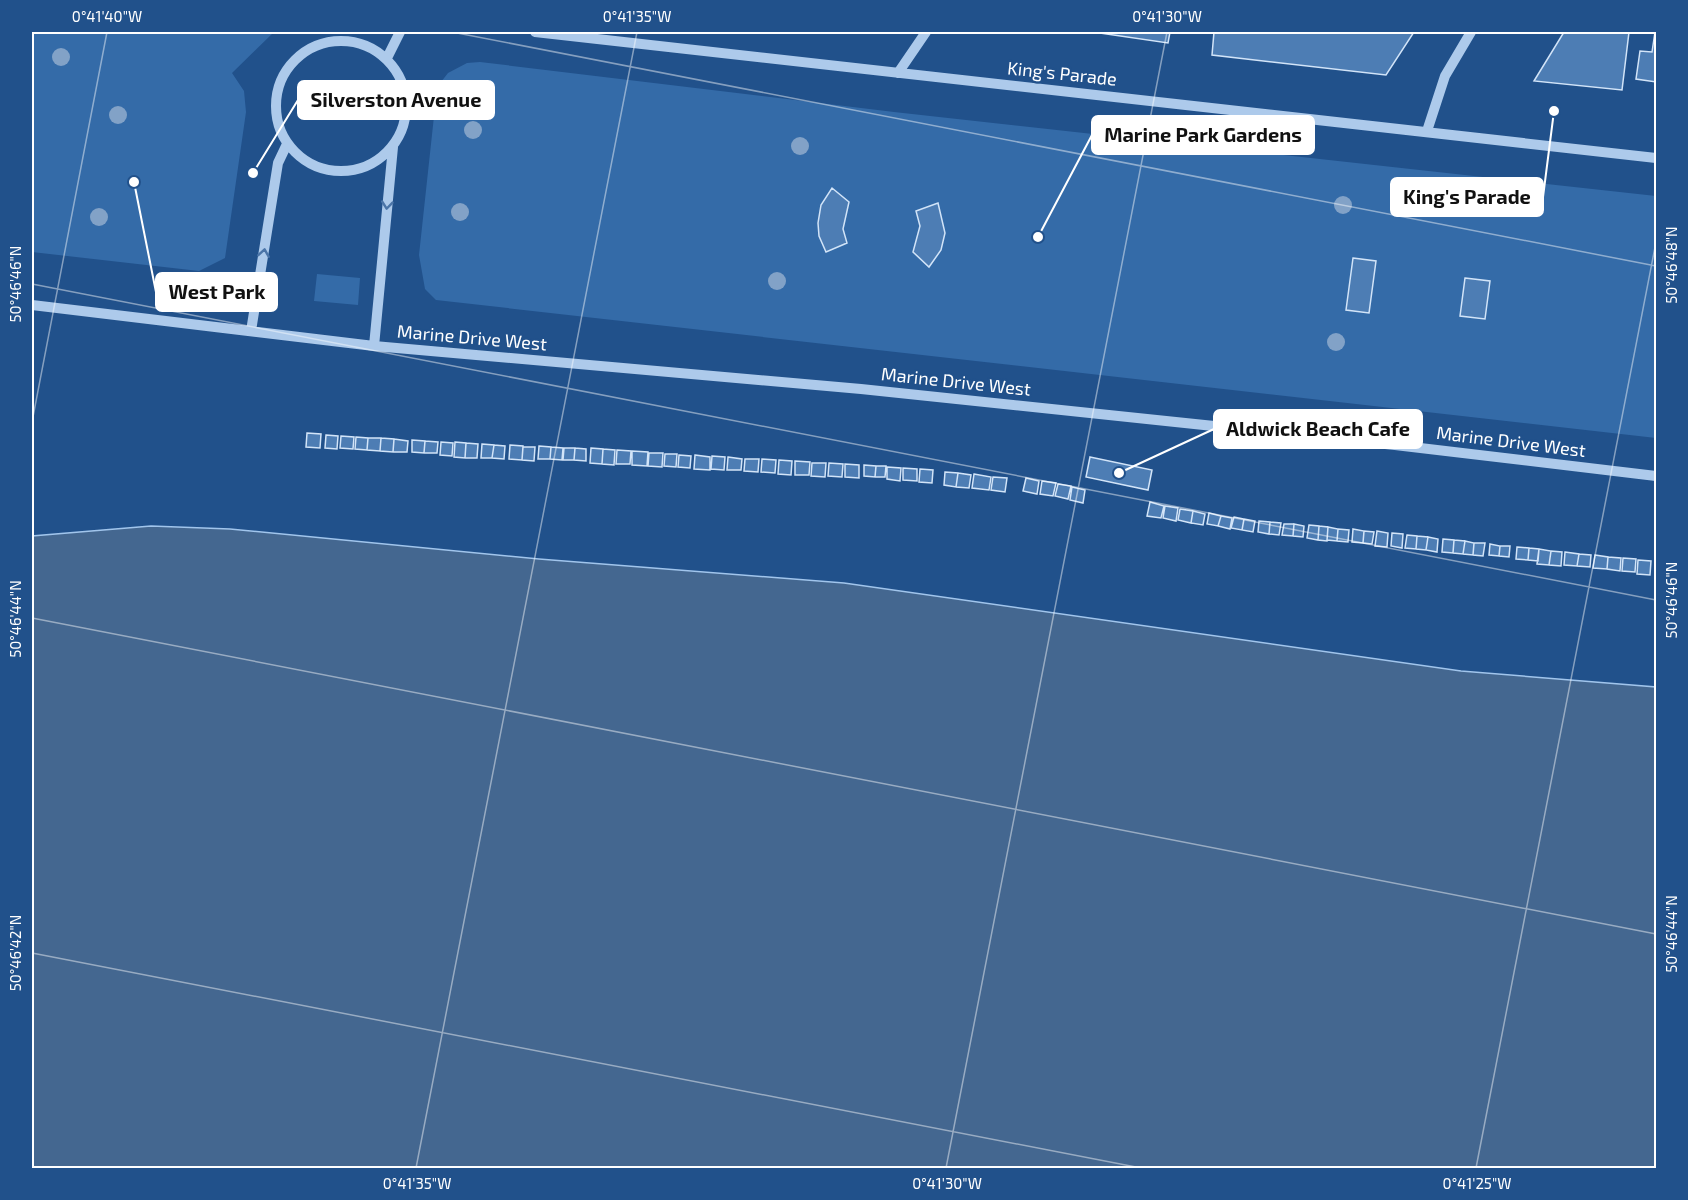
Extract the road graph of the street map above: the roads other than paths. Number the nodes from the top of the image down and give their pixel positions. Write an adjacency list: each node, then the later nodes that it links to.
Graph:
1 (400, 32): 5 (street)
2 (535, 32): 6 (street, King's Parade)
3 (926, 32): 6 (street)
4 (1470, 32): 7 (street)
5 (387, 58): 8 (street); 9 (street)
6 (898, 73): 7 (street, King's Parade)
7 (1427, 131): 10 (street, King's Parade)
8 (287, 144): 9 (street); 12 (street, one-way to 8)
9 (393, 147): 13 (street, one-way to 13)
10 (1656, 158)
11 (32, 305): 12 (street, Marine Drive West)
12 (251, 331): 13 (street, Marine Drive West)
13 (374, 346): 14 (street, Marine Drive West)
14 (1656, 476)

